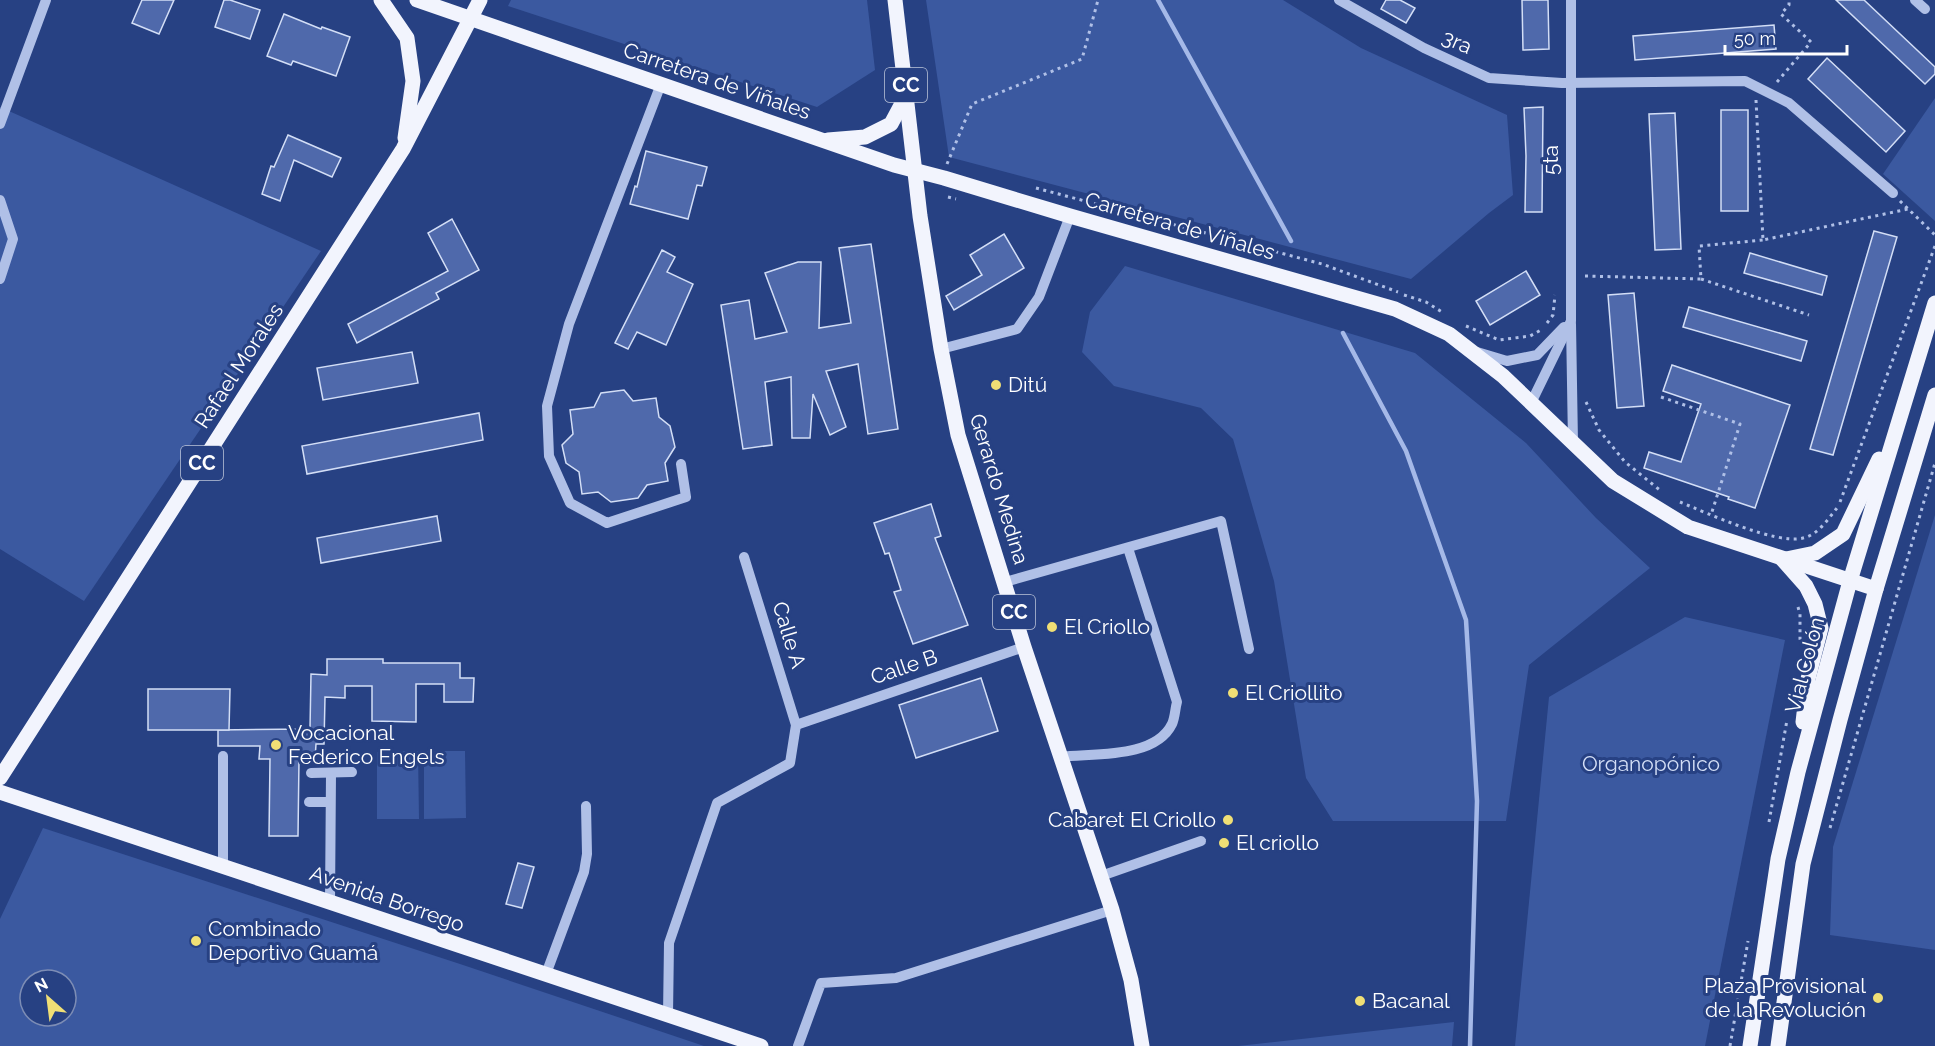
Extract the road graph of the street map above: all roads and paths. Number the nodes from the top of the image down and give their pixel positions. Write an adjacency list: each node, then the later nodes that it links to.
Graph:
1 (46, 0): 18 (street)
2 (381, 0): 20 (main road)
3 (417, 0): 12 (main road, Carretera de Viñales)
4 (480, 0): 12 (main road, Rafael Morales / CC)
5 (895, 0): 17 (main road, Gerardo Medina / CC)
6 (1098, 0): 22 (path)
7 (1339, 0): 13 (street, 3ra)
8 (1571, 0): 13 (street, 5ta)
9 (1789, 0): 16 (path)
10 (1915, 0): 11 (street)
11 (1925, 9)
12 (471, 18): 14 (main road, Carretera de Viñales); 20 (main road, Rafael Morales / CC)
13 (1571, 83): 15 (street, 3ra); 33 (street, 5ta)
14 (661, 84): 19 (main road, Carretera de Viñales); 51 (street)
15 (1755, 86): 16 (street, 3ra); 31 (path)
16 (1768, 92): 24 (street, 3ra)
17 (907, 94): 19 (main road); 21 (main road, Gerardo Medina / CC)
18 (0, 124)
19 (822, 140): 21 (main road, Carretera de Viñales)
20 (403, 149): 73 (main road, Rafael Morales / CC)
21 (916, 170): 22 (main road, Carretera de Viñales); 42 (main road, Gerardo Medina / CC)
22 (944, 178): 29 (main road, Carretera de Viñales)
23 (1027, 185): 38 (path)
24 (1893, 193): 28 (path)
25 (948, 197): 27 (path)
26 (0, 200): 34 (street)
27 (959, 200)
28 (1908, 209): 30 (path); 31 (path)
29 (1071, 216): 42 (street); 43 (main road, Carretera de Viñales)
30 (1935, 235)
31 (1763, 240): 35 (path)
32 (1935, 246): 54 (path)
33 (1571, 276): 35 (path); 40 (street, 5ta)
34 (0, 279)
35 (1701, 279): 39 (path)
36 (1555, 295): 41 (path)
37 (1935, 303): 44 (main road, Vial Colón)
38 (1446, 314)
39 (1809, 315)
40 (1571, 321): 43 (street); 48 (street, 5ta); 49 (street, 5ta)
41 (1466, 326)
42 (941, 349): 59 (main road, Gerardo Medina / CC)
43 (1468, 349): 48 (main road, Carretera de Viñales)
44 (1917, 361): 57 (main road); 58 (main road, Vial Colón)
45 (1935, 395): 60 (main road)
46 (1661, 397): 54 (path)
47 (1586, 402): 52 (path)
48 (1531, 403): 49 (main road, Carretera de Viñales)
49 (1573, 443): 57 (main road, Carretera de Viñales)
50 (1935, 463): 79 (path)
51 (681, 464)
52 (1662, 491)
53 (1671, 498): 54 (path)
54 (1711, 515)
55 (1128, 548): 59 (street); 63 (street); 68 (street)
56 (744, 556): 66 (street, Calle A)
57 (1782, 559): 58 (main road, Carretera de Viñales); 70 (main road)
58 (1850, 581): 60 (main road, Carretera de Viñales); 70 (main road, Vial Colón)
59 (1005, 582): 62 (main road, Gerardo Medina / CC)
60 (1876, 589): 93 (main road)
61 (1797, 605): 64 (path)
62 (1024, 647): 66 (street, Calle B); 68 (main road, Gerardo Medina / CC)
63 (1249, 649)
64 (1798, 652)
65 (1788, 710): 78 (path)
66 (796, 725): 87 (street)
67 (223, 756): 81 (street)
68 (1061, 757): 82 (main road, Gerardo Medina / CC)
69 (352, 772): 72 (street)
70 (1798, 772): 92 (main road, Vial Colón)
71 (311, 773): 72 (street)
72 (331, 773): 76 (street)
73 (0, 778)
74 (0, 792): 81 (main road, Avenida Borrego)
75 (309, 802): 76 (street)
76 (330, 802): 83 (street)
77 (586, 806): 86 (street)
78 (1768, 826)
79 (1827, 838)
80 (1201, 841): 82 (street)
81 (223, 866): 83 (main road, Avenida Borrego)
82 (1101, 876): 84 (main road, Gerardo Medina / CC)
83 (330, 902): 86 (main road, Avenida Borrego)
84 (1112, 910): 89 (street); 90 (main road, Gerardo Medina / CC)
85 (1748, 942): 91 (path)
86 (546, 974): 87 (main road, Avenida Borrego)
87 (668, 1015): 88 (main road, Avenida Borrego)
88 (761, 1046)
89 (798, 1046)
90 (1142, 1046)
91 (1730, 1046)
92 (1750, 1046)
93 (1778, 1046)

